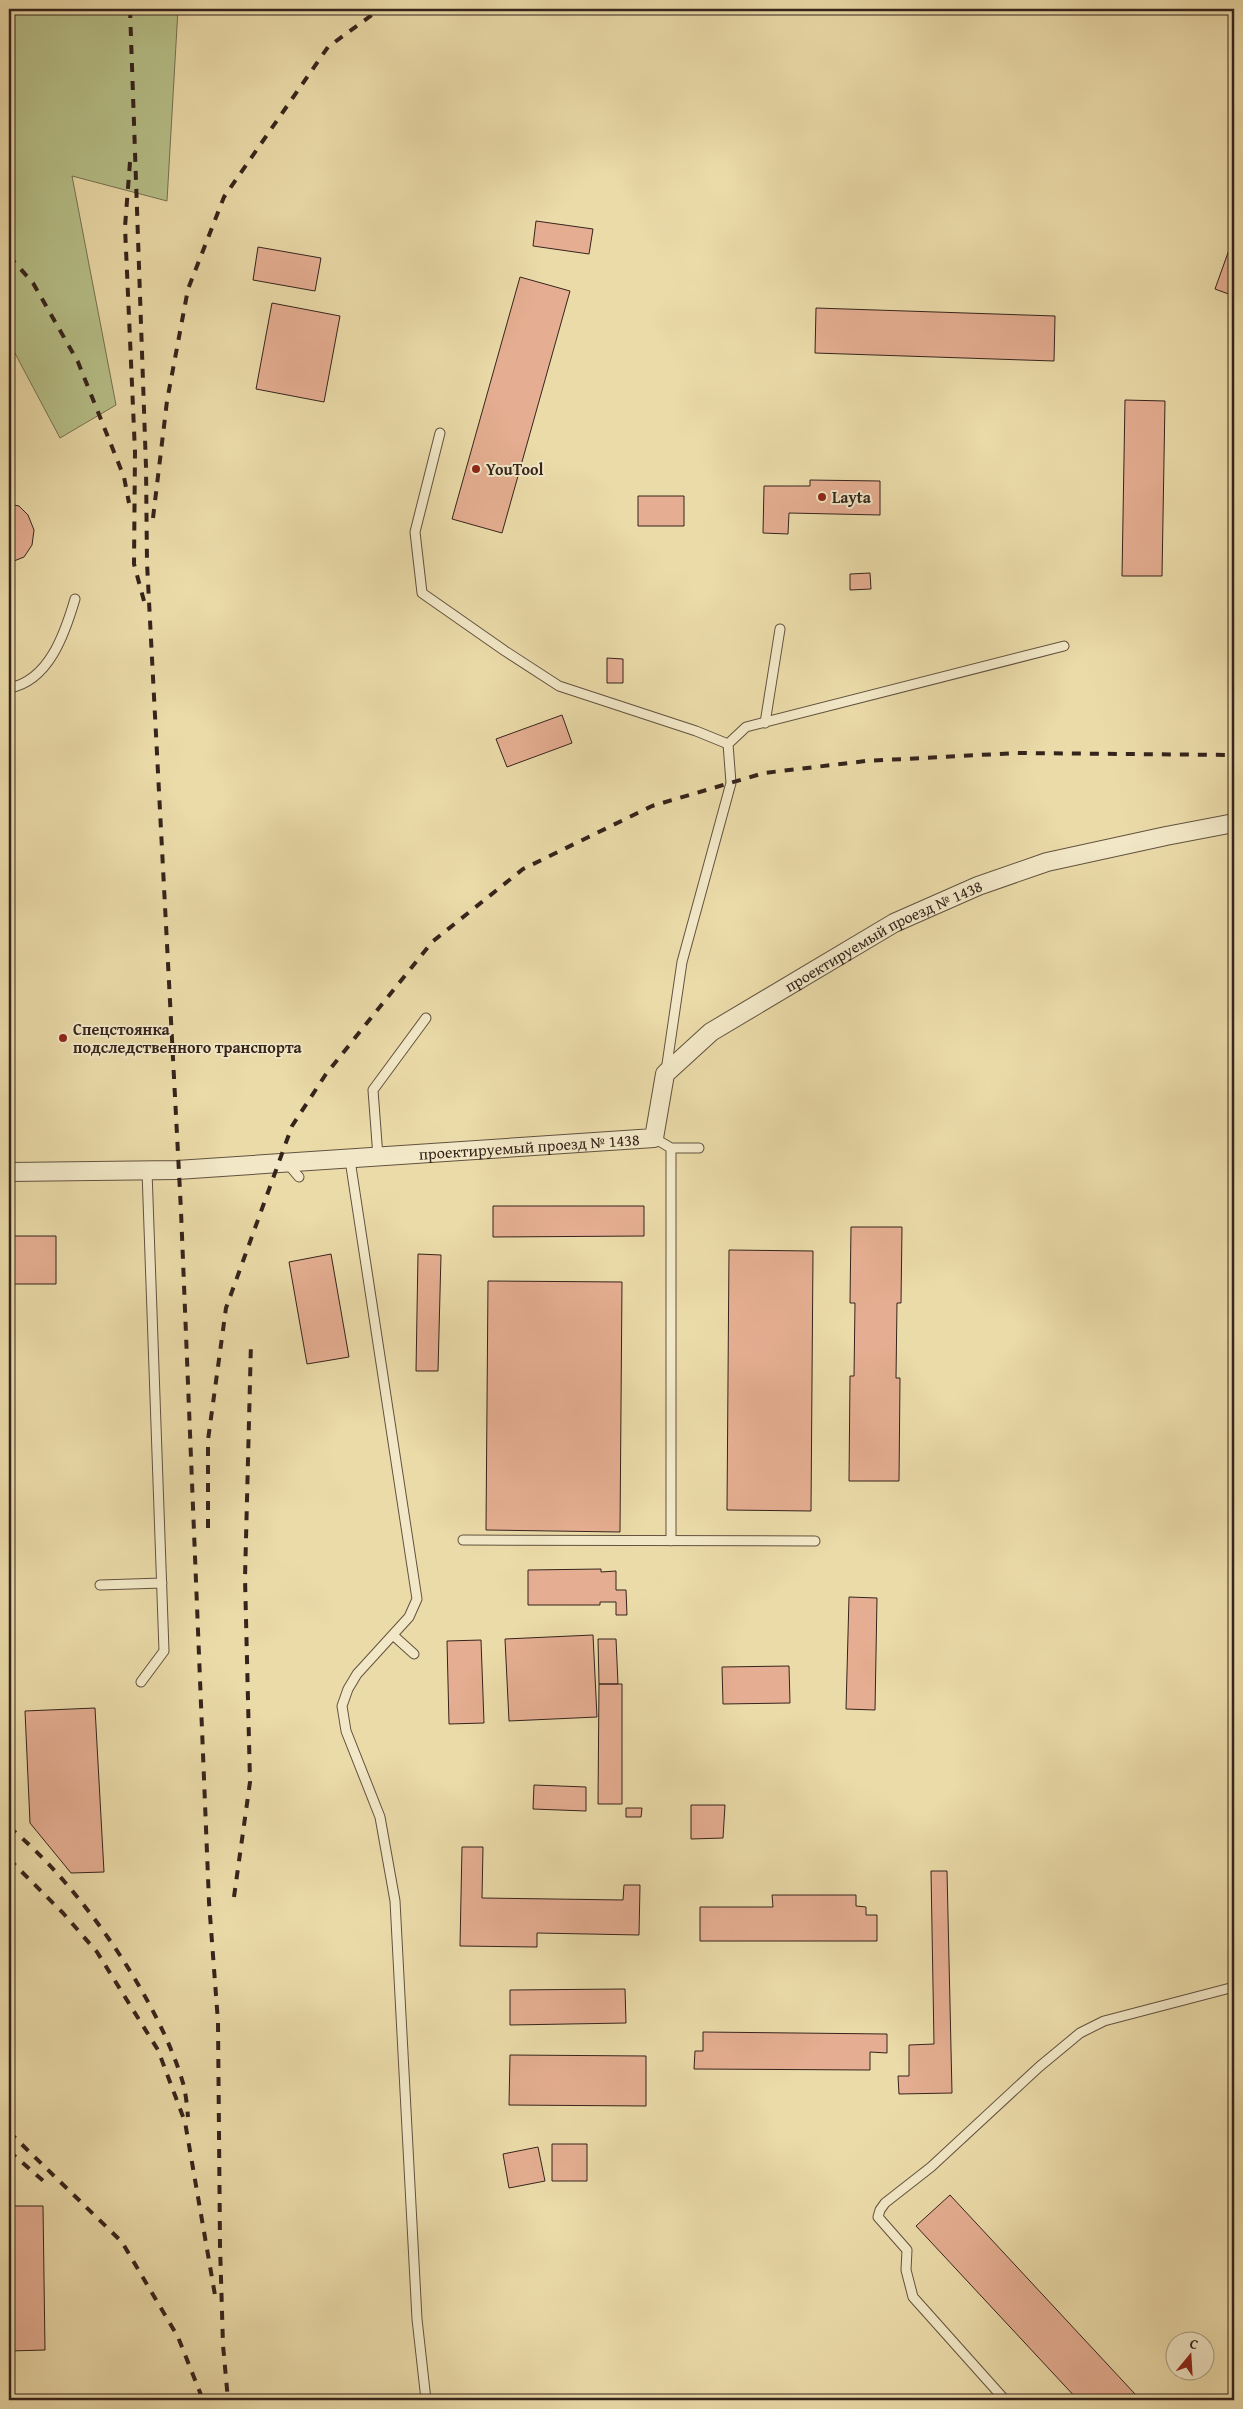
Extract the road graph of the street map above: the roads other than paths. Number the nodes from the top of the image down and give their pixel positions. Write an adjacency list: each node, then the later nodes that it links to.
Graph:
1 (440, 433): 7 (lane)
2 (75, 599): 5 (lane)
3 (780, 629): 6 (lane)
4 (1064, 646): 6 (lane)
5 (9, 688)
6 (765, 723): 7 (lane)
7 (728, 744): 10 (lane)
8 (1234, 823): 10 (street, проектируемый проезд № 1438)
9 (426, 1018): 14 (lane)
10 (665, 1074): 11 (street, проектируемый проезд № 1438)
11 (654, 1138): 12 (lane); 14 (street, проектируемый проезд № 1438)
12 (671, 1148): 13 (lane); 19 (lane)
13 (699, 1148)
14 (378, 1158): 15 (street, проектируемый проезд № 1438)
15 (350, 1160): 16 (street, проектируемый проезд № 1438); 23 (lane)
16 (147, 1171): 17 (street, проектируемый проезд № 1438); 21 (lane)
17 (9, 1172)
18 (463, 1540): 19 (lane)
19 (671, 1540): 20 (lane)
20 (815, 1541)
21 (162, 1583): 22 (lane); 25 (lane)
22 (100, 1585)
23 (393, 1635): 24 (lane); 27 (lane)
24 (414, 1654)
25 (141, 1682)
26 (1234, 1987): 28 (lane)
27 (426, 2400)
28 (1005, 2400)

